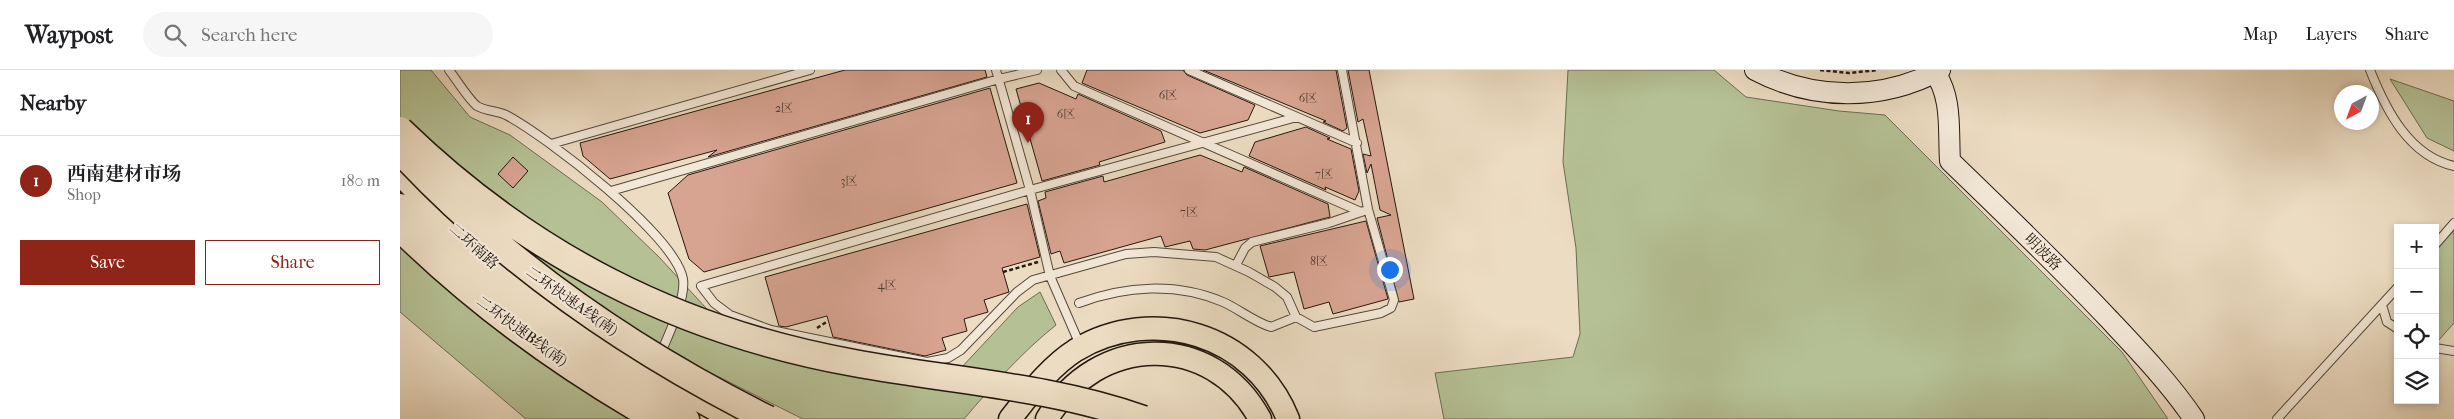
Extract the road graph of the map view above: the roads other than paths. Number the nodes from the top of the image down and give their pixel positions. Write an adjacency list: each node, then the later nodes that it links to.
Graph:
1 (449, 70): 16 (lane)
2 (810, 70): 16 (lane)
3 (996, 70): 11 (lane)
4 (1037, 70): 11 (lane)
5 (1061, 70): 14 (lane)
6 (1189, 70): 12 (lane)
7 (1342, 70): 15 (lane)
8 (1755, 70): 10 (street)
9 (2370, 70): 18 (lane)
10 (1936, 71): 49 (street, 明波路)
11 (999, 78): 20 (lane); 21 (lane)
12 (1297, 116): 14 (lane); 15 (lane)
13 (400, 130): 46 (highway, bridge)
14 (1201, 143): 21 (lane); 23 (lane)
15 (1357, 143): 23 (lane)
16 (551, 144): 20 (lane)
17 (400, 151): 43 (highway, 二环快速A线(南), bridge)
18 (2454, 166)
19 (400, 174): 38 (main road, 二环南路)
20 (611, 190): 38 (lane)
21 (1030, 190): 28 (lane); 28 (lane)
22 (400, 205): 38 (main road, 二环南路)
23 (1365, 211): 27 (lane); 33 (lane)
24 (2454, 223): 26 (lane)
25 (400, 228): 29 (highway, 二环快速B线(南))
26 (2439, 240)
27 (1236, 266): 28 (lane); 33 (lane)
28 (1050, 276): 35 (lane)
29 (469, 292): 39 (highway); 40 (highway, 二环快速B线(南))
30 (2394, 292): 32 (lane)
31 (1079, 303): 33 (lane)
32 (2382, 306): 34 (lane); 50 (lane)
33 (1296, 317)
34 (2394, 326)
35 (1081, 347): 44 (main road); 48 (main road)
36 (2439, 349): 37 (lane)
37 (2454, 351)
38 (646, 383): 41 (main road, 二环南路); 42 (main road, 二环南路)
39 (627, 419)
40 (656, 419)
41 (688, 419)
42 (733, 419)
43 (768, 419)
44 (1010, 419)
45 (1047, 419): 47 (main road)
46 (1143, 419)
47 (1260, 419)
48 (1288, 419)
49 (2194, 419)
50 (2277, 419)

